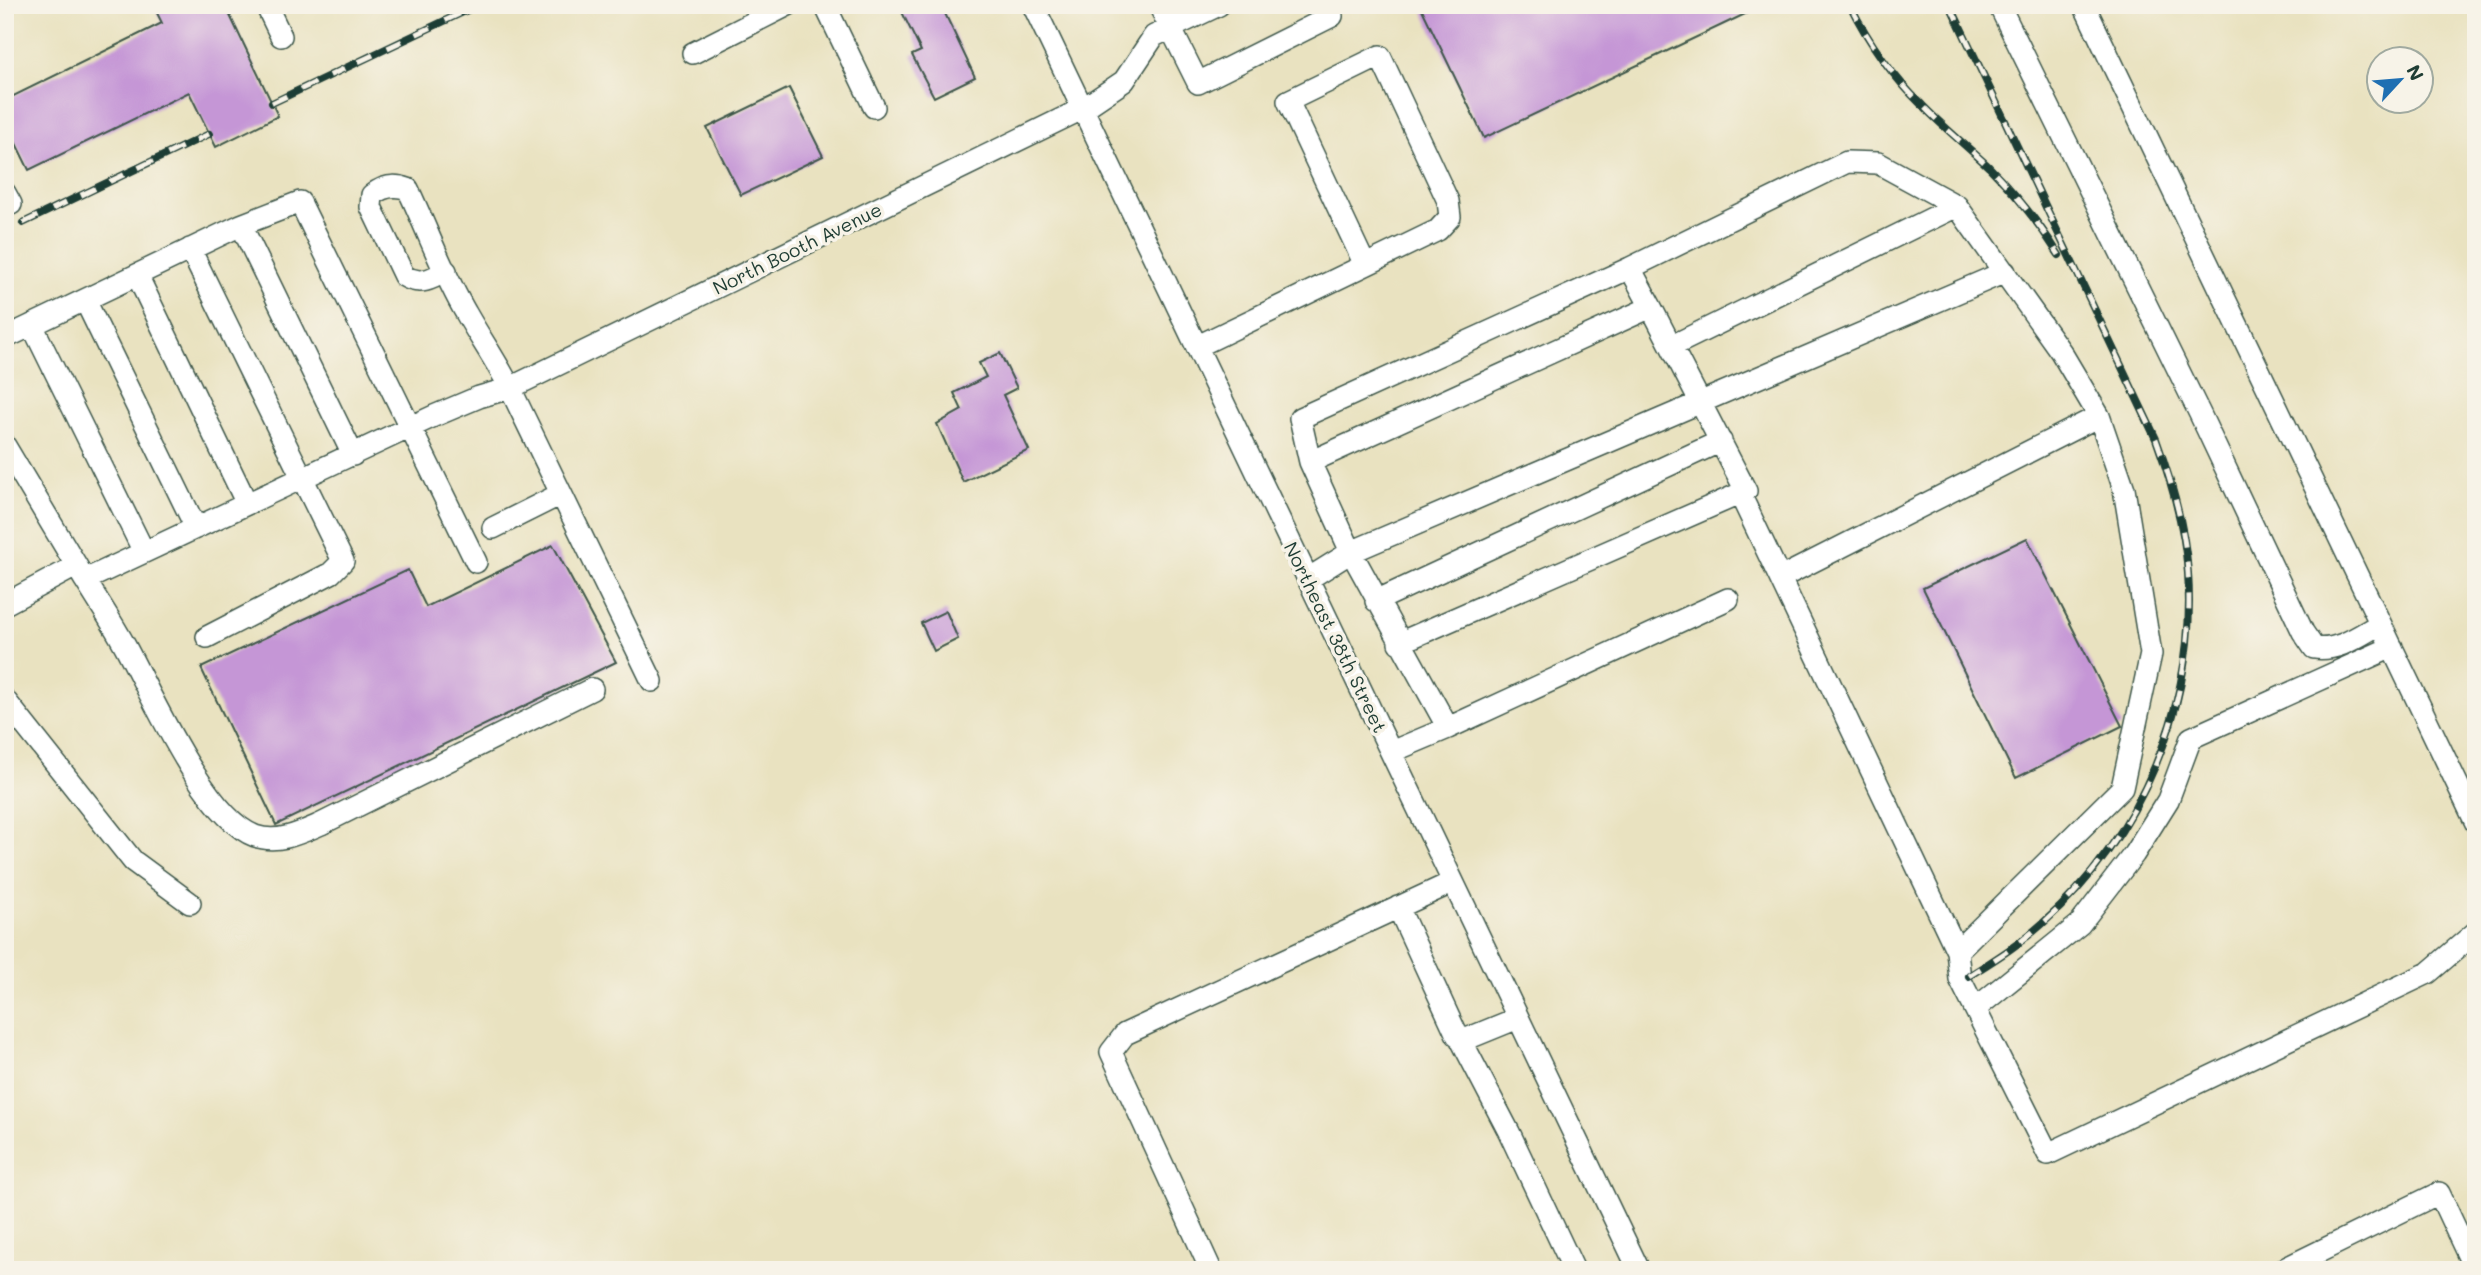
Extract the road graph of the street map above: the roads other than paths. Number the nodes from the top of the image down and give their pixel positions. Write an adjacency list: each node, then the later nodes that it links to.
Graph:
1 (266, 5): 11 (street)
2 (788, 5): 12 (street)
3 (825, 5): 13 (street)
4 (1033, 5): 14 (street, Northeast 38th Street)
5 (1159, 5): 10 (street)
6 (1219, 5): 10 (street, North Booth Avenue)
7 (1326, 5): 10 (street)
8 (1998, 5): 52 (street)
9 (2084, 5): 52 (street)
10 (1171, 28): 14 (street, North Booth Avenue)
11 (281, 36)
12 (693, 52)
13 (874, 107)
14 (1084, 108): 27 (street, Northeast 38th Street); 29 (street, North Booth Avenue)
15 (1957, 206): 19 (street); 21 (street); 28 (street)
16 (241, 225): 17 (street); 32 (street); 35 (street)
17 (190, 249): 22 (street); 37 (street)
18 (1364, 265): 18 (street); 27 (street)
19 (1630, 268): 24 (street); 36 (street)
20 (446, 271): 29 (street)
21 (2004, 272): 30 (street); 31 (street)
22 (137, 275): 23 (street); 40 (street)
23 (85, 300): 25 (street); 41 (street)
24 (1651, 307): 28 (street); 36 (street)
25 (32, 325): 26 (street); 43 (street)
26 (5, 338)
27 (1198, 346): 48 (street, Northeast 38th Street)
28 (1672, 346): 30 (street)
29 (510, 388): 32 (street, North Booth Avenue); 38 (street)
30 (1702, 402): 33 (street); 44 (street)
31 (2099, 416): 47 (street); 66 (street)
32 (411, 427): 35 (street, North Booth Avenue); 45 (street)
33 (1721, 441): 39 (street); 50 (street)
34 (5, 446): 46 (street)
35 (353, 454): 37 (street, North Booth Avenue)
36 (1310, 462): 44 (street)
37 (303, 478): 40 (street, North Booth Avenue); 53 (street)
38 (561, 494): 42 (street); 56 (street)
39 (1740, 494): 47 (street); 54 (street)
40 (247, 504): 41 (street, North Booth Avenue)
41 (196, 528): 43 (street, North Booth Avenue)
42 (493, 528)
43 (144, 552): 46 (street, North Booth Avenue)
44 (1351, 552): 48 (street); 50 (street)
45 (476, 562)
46 (81, 573): 51 (street, North Booth Avenue); 57 (street)
47 (1780, 578): 66 (street)
48 (1308, 579): 60 (street, Northeast 38th Street)
49 (1728, 599): 59 (street)
50 (1376, 601): 54 (street)
51 (5, 604)
52 (2380, 624): 55 (street)
53 (207, 637)
54 (1399, 643): 59 (street)
55 (2392, 647): 61 (street); 67 (street)
56 (652, 681)
57 (592, 689)
58 (5, 700): 63 (street)
59 (1448, 728): 60 (street)
60 (1391, 752): 62 (street, Northeast 38th Street)
61 (2476, 823)
62 (1453, 882): 64 (street); 68 (street, Northeast 38th Street)
63 (190, 903)
64 (1398, 907): 69 (street); 70 (street)
65 (2476, 932): 67 (street)
66 (1957, 951): 67 (street)
67 (1975, 1009)
68 (1518, 1017): 69 (street); 72 (street, Northeast 38th Street)
69 (1459, 1037): 71 (street)
70 (1210, 1270)
71 (1574, 1270)
72 (1639, 1270)
73 (2282, 1270): 74 (street)
74 (2475, 1270)

